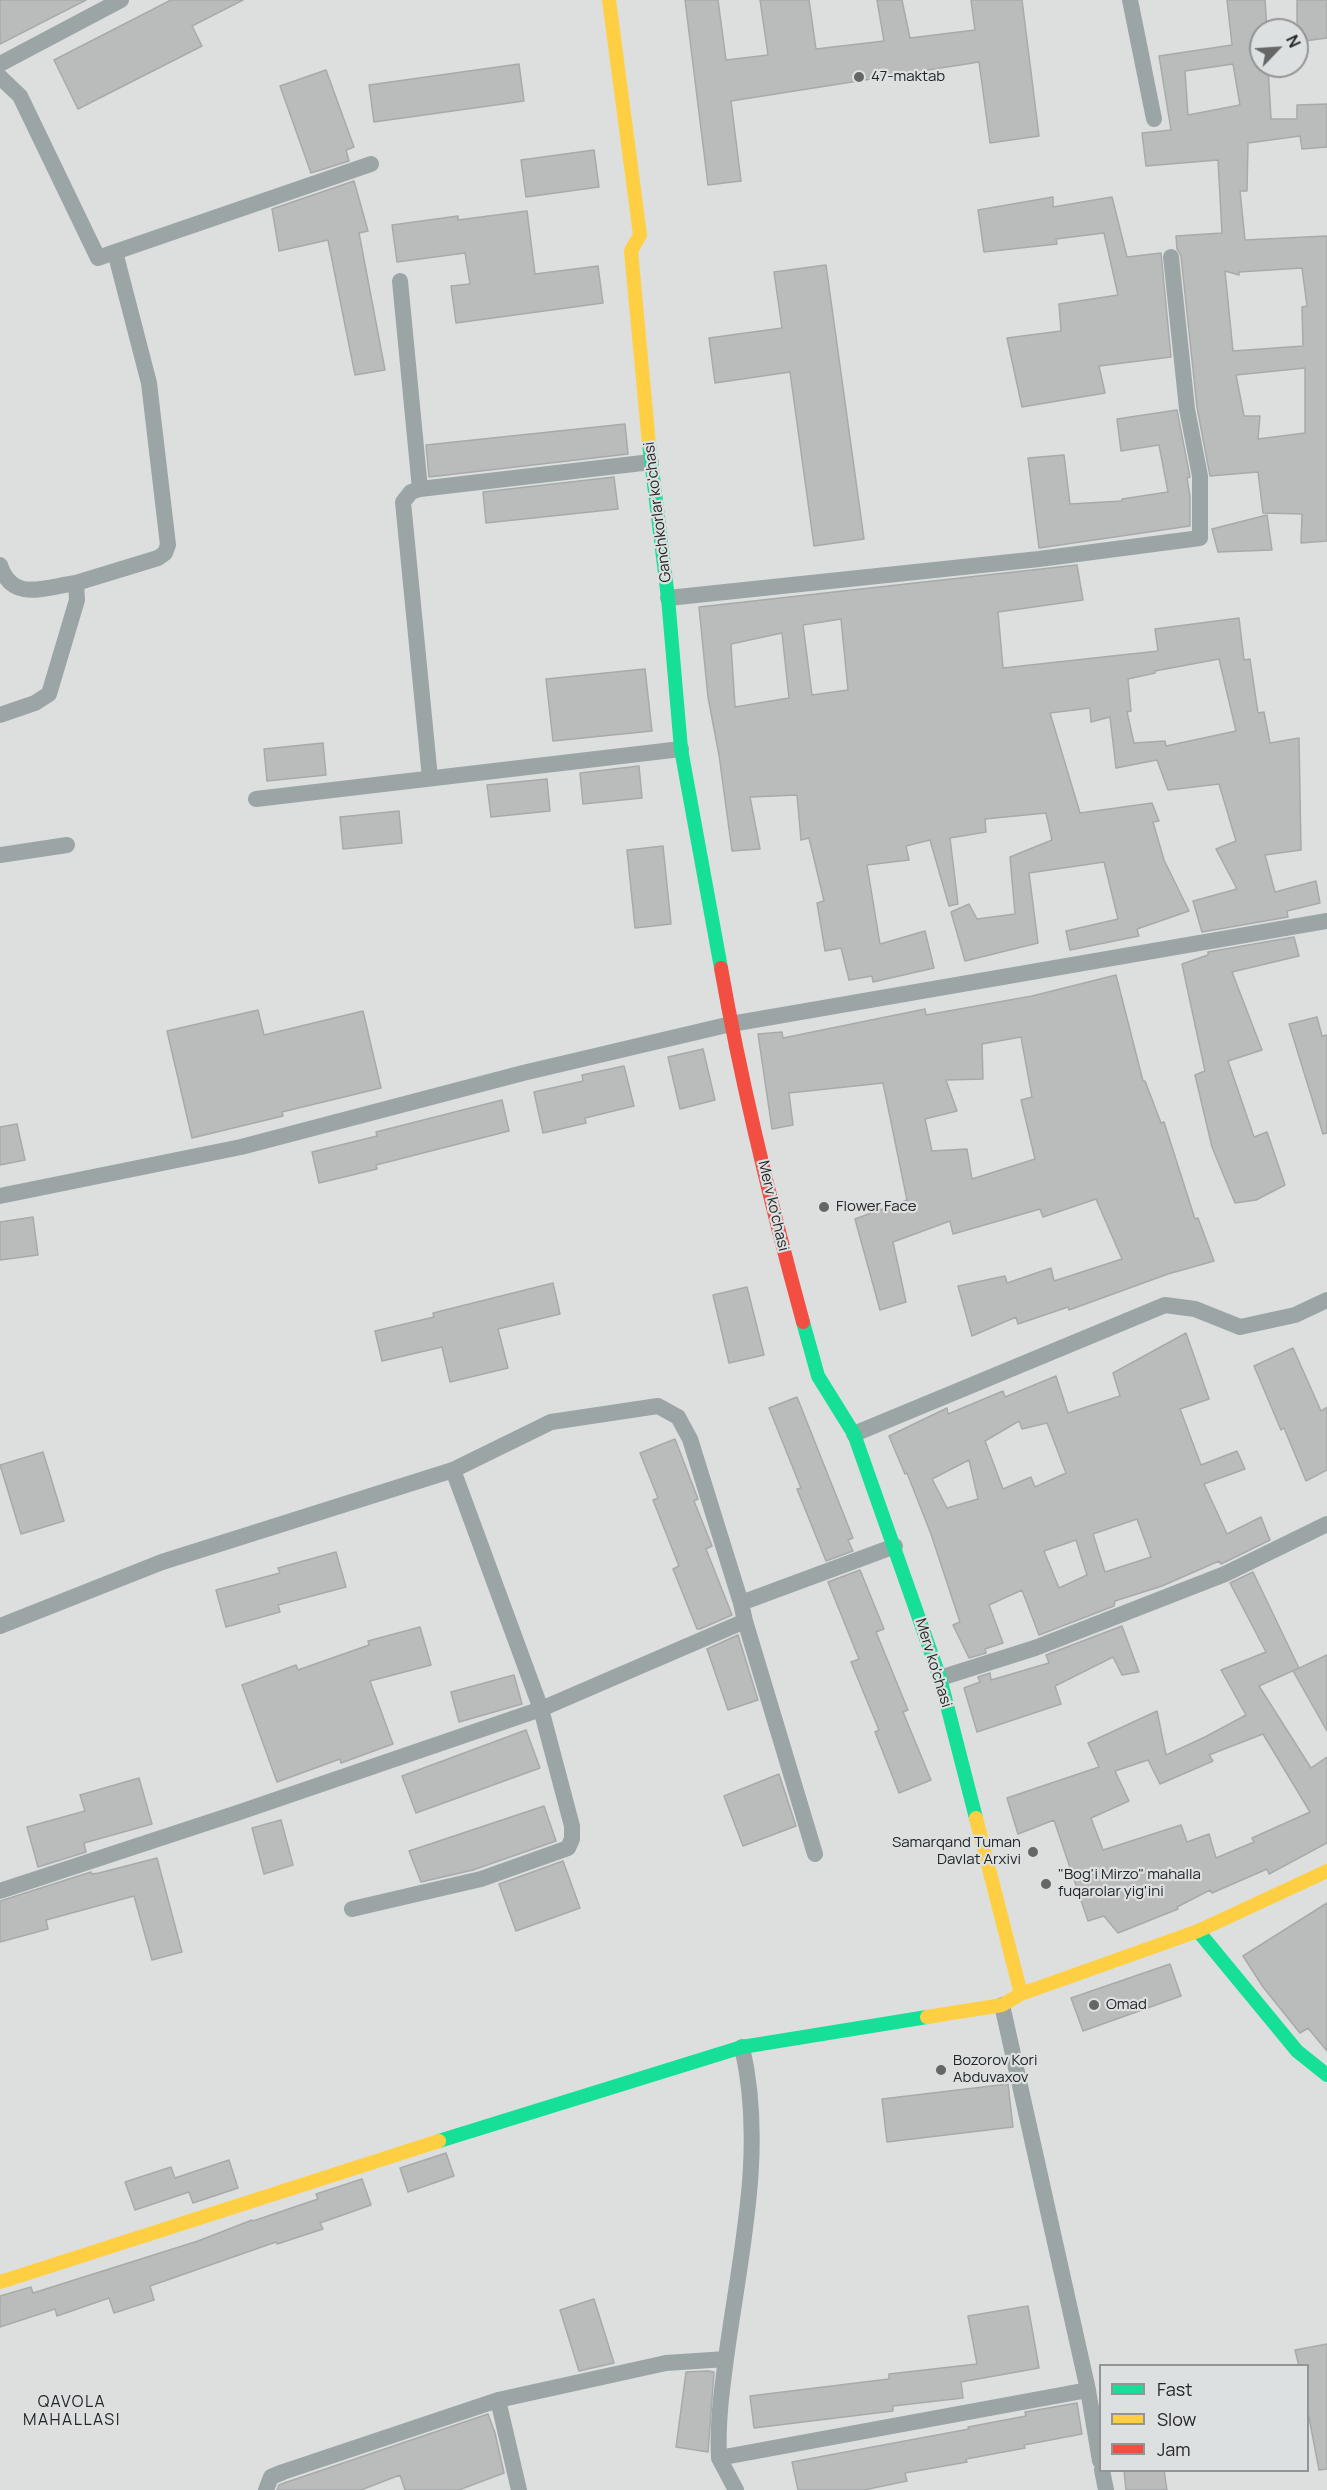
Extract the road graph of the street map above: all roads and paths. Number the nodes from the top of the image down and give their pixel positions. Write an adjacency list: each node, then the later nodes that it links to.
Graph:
1 (122, 0): 4 (street)
2 (609, 0): 11 (street, Ganchkorlar ko'chasi)
3 (1130, 0): 6 (street)
4 (0, 64)
5 (0, 77): 8 (street)
6 (1154, 119)
7 (371, 164): 8 (street)
8 (115, 252): 14 (street)
9 (1171, 257): 15 (street)
10 (400, 281): 12 (street)
11 (651, 462): 12 (street); 15 (street, Ganchkorlar ko'chasi)
12 (420, 489): 18 (street)
13 (0, 565): 14 (street)
14 (76, 583): 16 (street)
15 (668, 598): 17 (street, Ganchkorlar ko'chasi)
16 (0, 715)
17 (681, 749): 18 (street); 23 (street, Ganchkorlar ko'chasi)
18 (430, 778): 19 (street)
19 (256, 799)
20 (67, 845): 21 (street)
21 (0, 855)
22 (1327, 921): 23 (street)
23 (731, 1024): 24 (street); 26 (street, Merv ko'chasi)
24 (0, 1196)
25 (1327, 1300): 26 (street)
26 (854, 1434): 29 (street, Merv ko'chasi)
27 (453, 1470): 30 (street); 32 (street); 34 (street)
28 (1327, 1524): 33 (street)
29 (895, 1546): 30 (street); 33 (street, Merv ko'chasi)
30 (741, 1603): 31 (street)
31 (745, 1621): 34 (street); 35 (street)
32 (0, 1626)
33 (940, 1678): 40 (street, Merv ko'chasi)
34 (541, 1709): 37 (street); 38 (street)
35 (815, 1854)
36 (1327, 1871): 39 (street)
37 (0, 1891)
38 (352, 1909)
39 (1198, 1931): 40 (street); 43 (street)
40 (1021, 1994): 41 (street)
41 (1002, 2005): 42 (street); 46 (street)
42 (742, 2048): 44 (street); 45 (street)
43 (1327, 2075)
44 (0, 2282)
45 (726, 2360): 47 (street); 49 (street)
46 (1088, 2390): 48 (street); 49 (street)
47 (498, 2400): 51 (street); 52 (street)
48 (1099, 2450)
49 (719, 2458): 53 (street)
50 (1102, 2472): 54 (street)
51 (266, 2490)
52 (519, 2490)
53 (736, 2490)
54 (1106, 2490)

